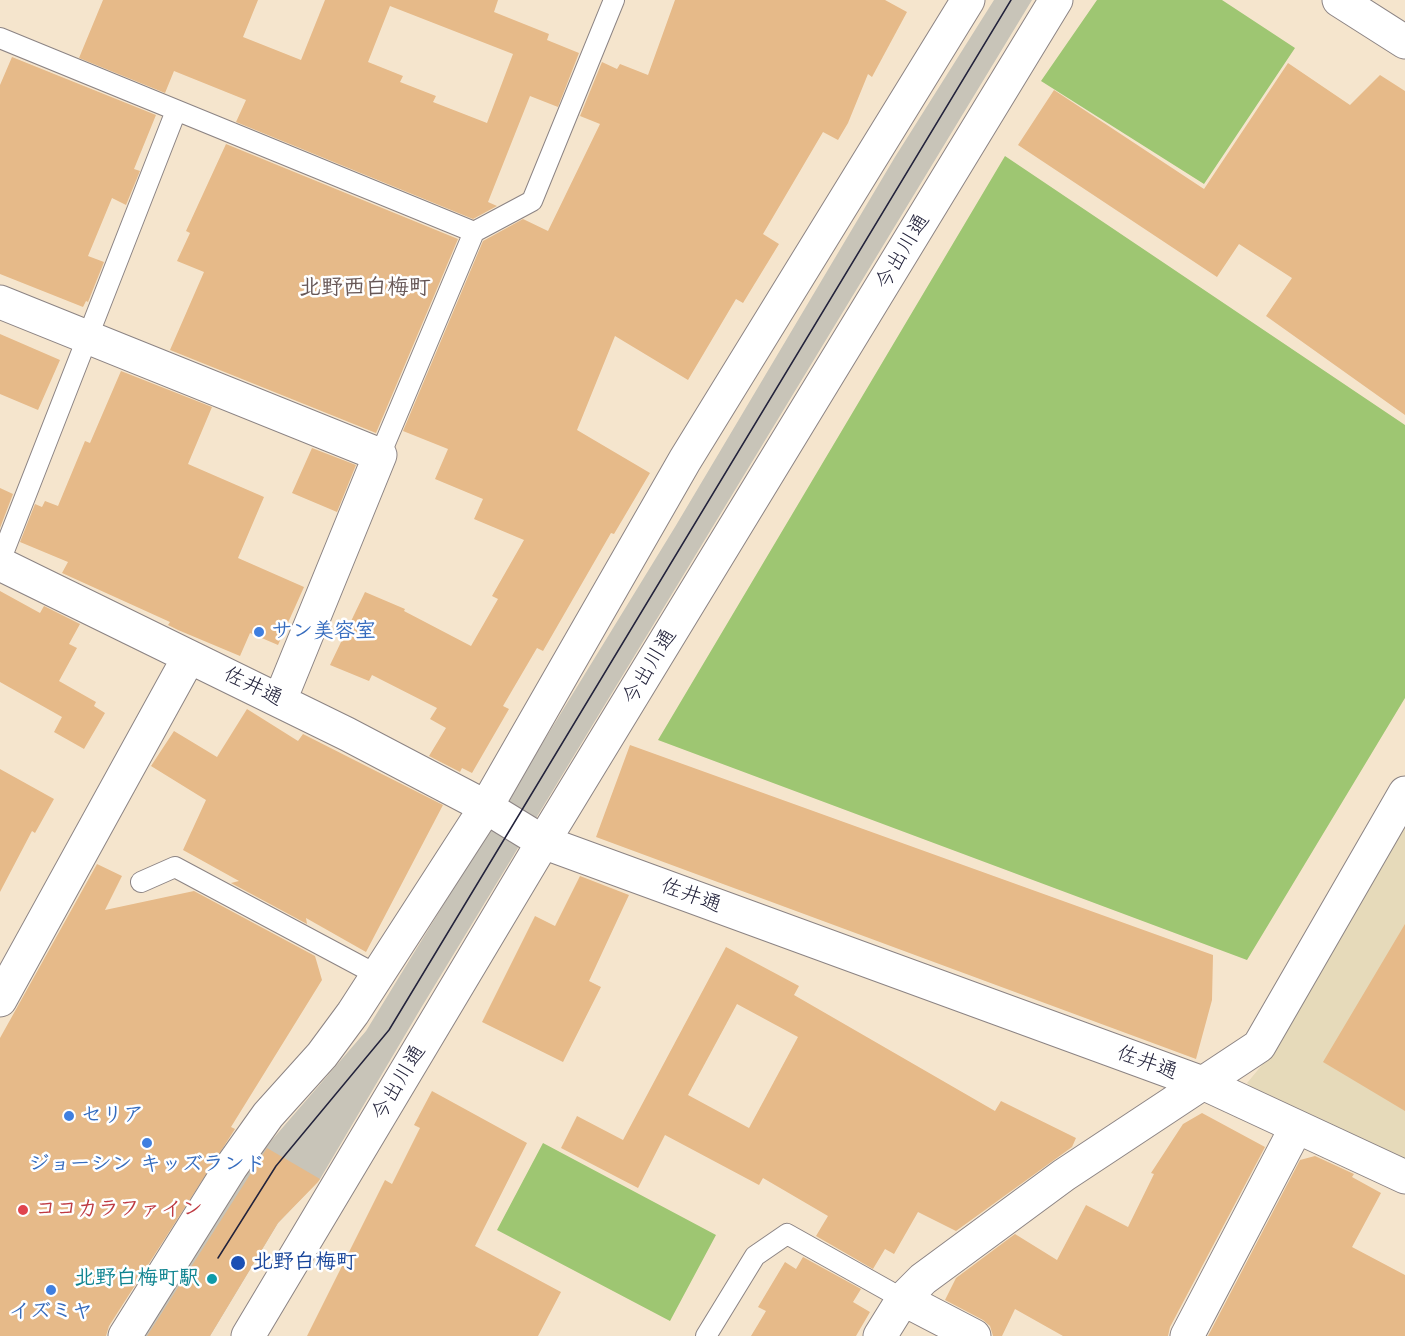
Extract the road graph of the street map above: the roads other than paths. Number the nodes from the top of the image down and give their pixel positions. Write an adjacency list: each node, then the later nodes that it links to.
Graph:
1 (614, 0): 8 (lane)
2 (968, 0): 16 (street)
3 (1056, 0): 17 (street, 今出川通)
4 (1339, 0): 6 (street)
5 (0, 38): 7 (lane)
6 (1405, 42)
7 (176, 111): 8 (lane); 10 (lane)
8 (474, 232): 11 (lane)
9 (0, 302): 10 (street)
10 (87, 338): 11 (street); 12 (lane)
11 (380, 455): 14 (street)
12 (0, 563): 13 (street, 佐井通)
13 (189, 657): 14 (street, 佐井通); 20 (street)
14 (280, 699): 16 (street, 佐井通)
15 (1405, 793): 21 (street)
16 (486, 807): 17 (street, 佐井通); 19 (street)
17 (543, 842): 21 (street, 佐井通); 26 (street, 今出川通)
18 (141, 882): 19 (lane)
19 (379, 975): 25 (street)
20 (0, 1000)
21 (1205, 1084): 22 (street, 佐井通); 24 (street)
22 (1296, 1128): 23 (street, 佐井通); 30 (street)
23 (1405, 1177)
24 (903, 1299): 27 (lane); 28 (street); 29 (street)
25 (125, 1336)
26 (248, 1336)
27 (706, 1336)
28 (880, 1336)
29 (974, 1336)
30 (1187, 1336)

